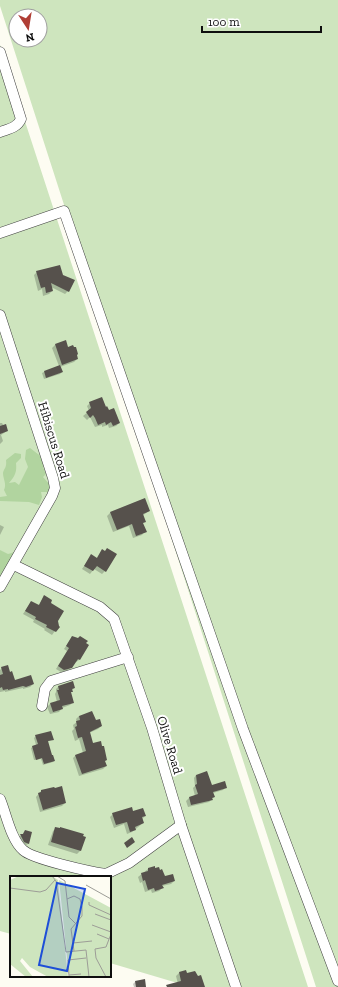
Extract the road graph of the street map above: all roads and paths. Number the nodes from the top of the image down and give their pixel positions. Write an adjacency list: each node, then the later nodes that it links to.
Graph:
1 (0, 52): 2 (street)
2 (0, 132)
3 (0, 233): 12 (street)
4 (0, 315): 5 (street, Hibiscus Road)
5 (4, 339): 6 (street, Hibiscus Road)
6 (14, 565): 7 (street, Hibiscus Road); 8 (street, Olive Road)
7 (0, 587)
8 (128, 657): 9 (street); 11 (street, Olive Road)
9 (42, 706)
10 (0, 799): 11 (street)
11 (181, 825): 13 (street, Olive Road)
12 (338, 981)
13 (236, 987)

